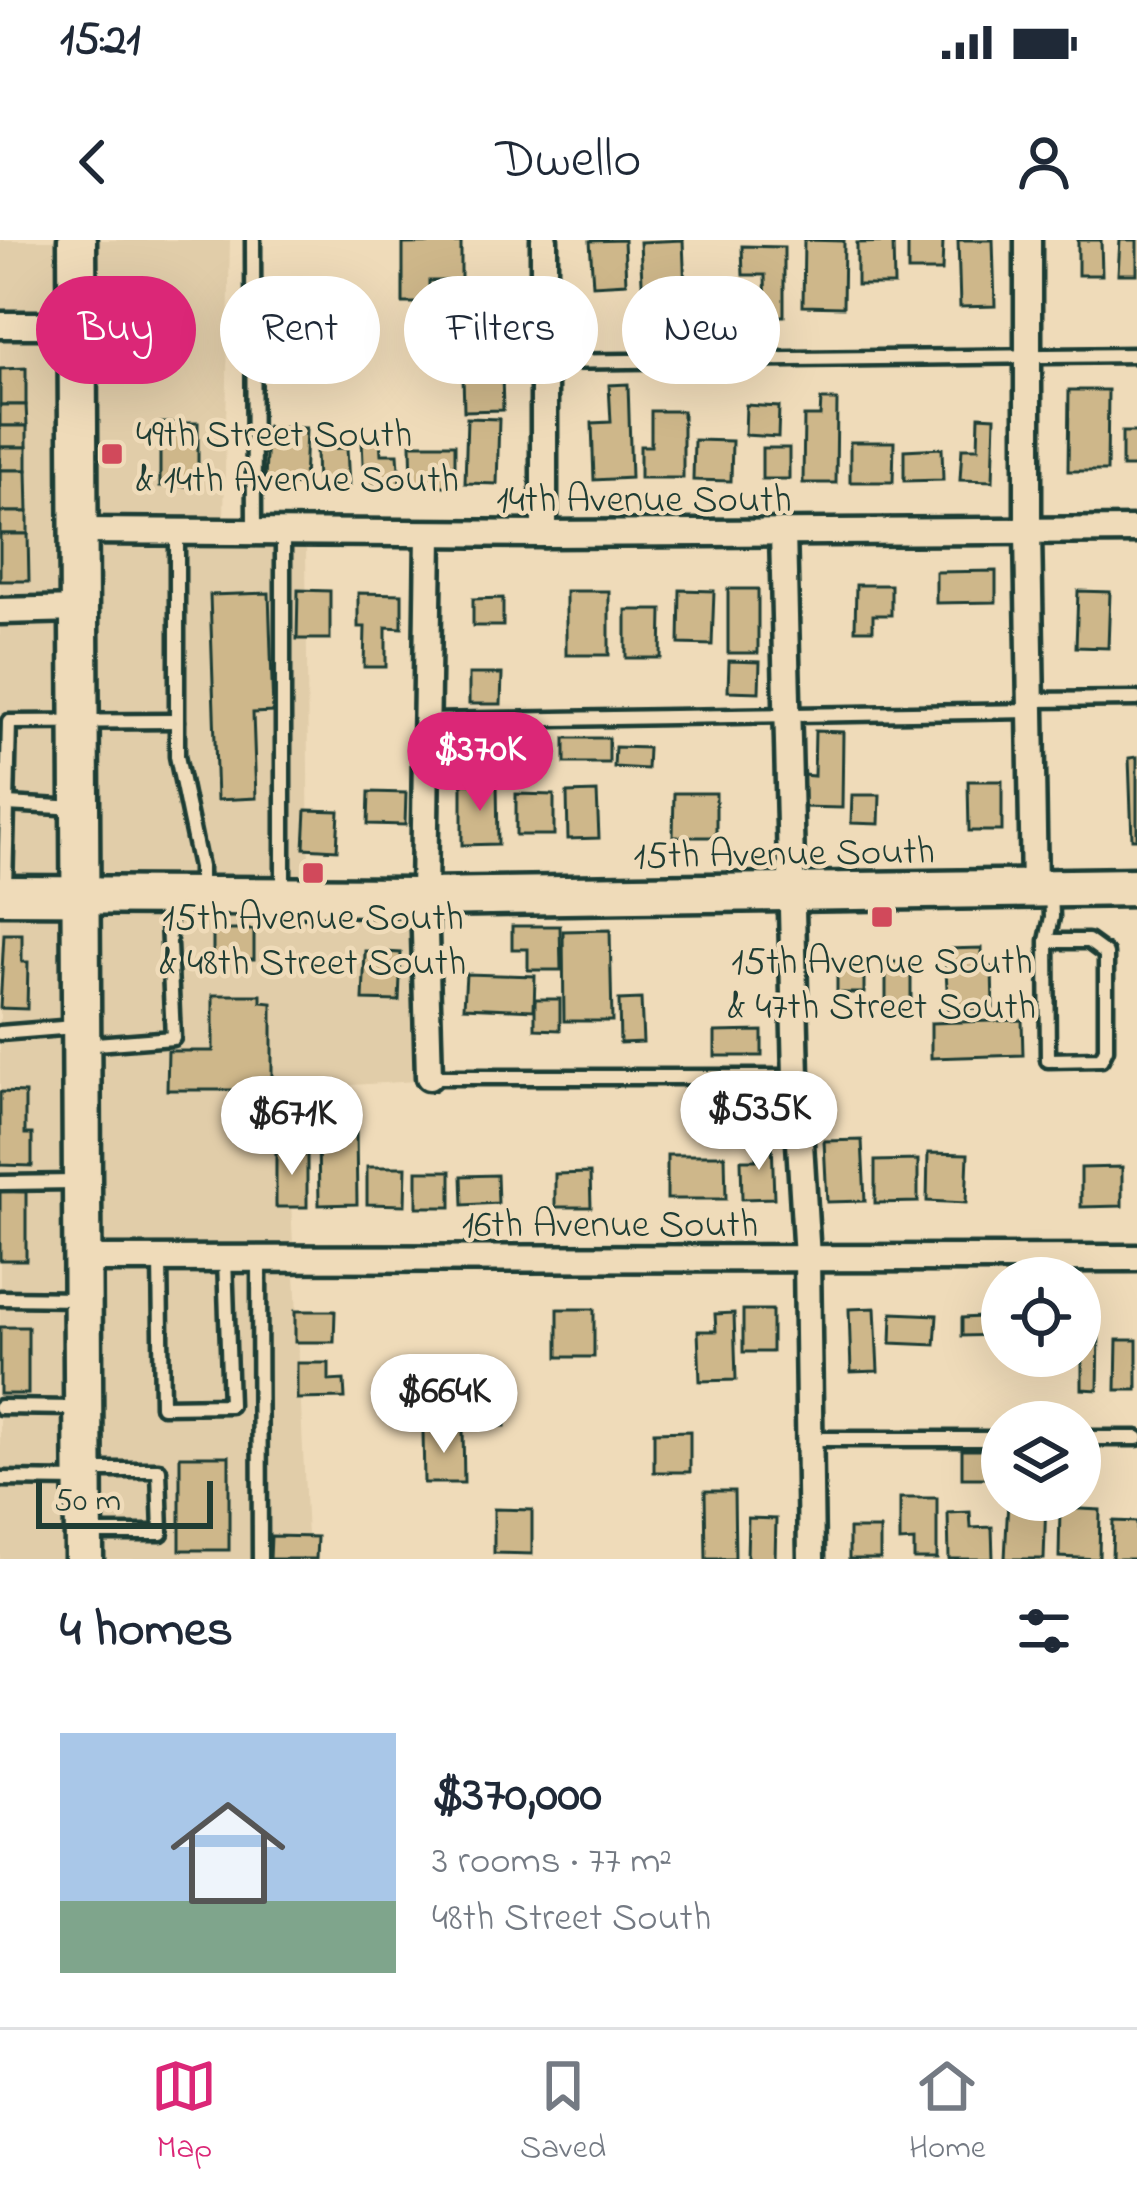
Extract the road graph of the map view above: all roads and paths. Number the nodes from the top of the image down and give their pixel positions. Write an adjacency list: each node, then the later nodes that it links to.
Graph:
1 (77, 240): 5 (main road)
2 (253, 240): 19 (lane)
3 (544, 240): 6 (street)
4 (1028, 240): 10 (street)
5 (77, 276)
6 (544, 276)
7 (0, 326): 8 (street)
8 (36, 326)
9 (1137, 355): 10 (lane)
10 (1028, 356): 11 (lane); 18 (street)
11 (598, 361)
12 (78, 384): 15 (main road)
13 (544, 384): 22 (street)
14 (1137, 530): 18 (street, 14th Avenue South)
15 (79, 531): 16 (street, 14th Avenue South); 24 (main road)
16 (177, 532): 19 (street, 14th Avenue South); 29 (lane)
17 (783, 532): 18 (street, 14th Avenue South); 22 (street, 14th Avenue South); 28 (street)
18 (1028, 532): 26 (street)
19 (254, 533): 20 (street, 14th Avenue South)
20 (283, 533): 21 (street, 14th Avenue South); 39 (lane)
21 (429, 534): 22 (street, 14th Avenue South); 30 (street)
22 (544, 534)
23 (0, 610): 24 (street)
24 (79, 610): 27 (main road)
25 (1137, 699): 26 (lane)
26 (1031, 706): 28 (lane); 34 (street)
27 (80, 718): 29 (lane); 31 (lane); 32 (main road)
28 (787, 718): 30 (lane); 35 (street)
29 (177, 721): 38 (lane)
30 (426, 721): 40 (street)
31 (7, 804): 32 (lane); 36 (lane)
32 (80, 808): 37 (main road)
33 (1137, 887): 34 (main road, 15th Avenue South)
34 (1042, 889): 35 (main road, 15th Avenue South); 41 (lane)
35 (791, 895): 40 (main road, 15th Avenue South); 44 (street)
36 (2, 896): 37 (main road, 15th Avenue South)
37 (81, 896): 38 (main road, 15th Avenue South); 43 (main road)
38 (184, 897): 39 (main road, 15th Avenue South); 43 (lane)
39 (283, 897): 40 (main road, 15th Avenue South)
40 (424, 897): 45 (street)
41 (1046, 941): 41 (lane)
42 (0, 1033): 43 (lane)
43 (81, 1036): 46 (main road)
44 (796, 1076): 45 (lane); 48 (street)
45 (429, 1077)
46 (83, 1182): 47 (lane); 50 (main road)
47 (0, 1183)
48 (807, 1258): 49 (street, 16th Avenue South); 53 (street, 16th Avenue South); 60 (street)
49 (1137, 1258)
50 (82, 1259): 51 (street, 16th Avenue South); 55 (main road)
51 (160, 1259): 52 (street, 16th Avenue South); 52 (lane)
52 (225, 1259): 53 (street, 16th Avenue South)
53 (259, 1259): 65 (lane)
54 (0, 1298): 55 (lane)
55 (82, 1299): 57 (main road)
56 (0, 1408): 57 (lane)
57 (83, 1408): 62 (main road)
58 (1101, 1438): 59 (lane)
59 (1137, 1438)
60 (809, 1439): 61 (lane); 66 (street)
61 (981, 1439)
62 (83, 1475): 63 (lane); 64 (main road); 64 (lane)
63 (0, 1479)
64 (83, 1546)
65 (260, 1559)
66 (811, 1559)

